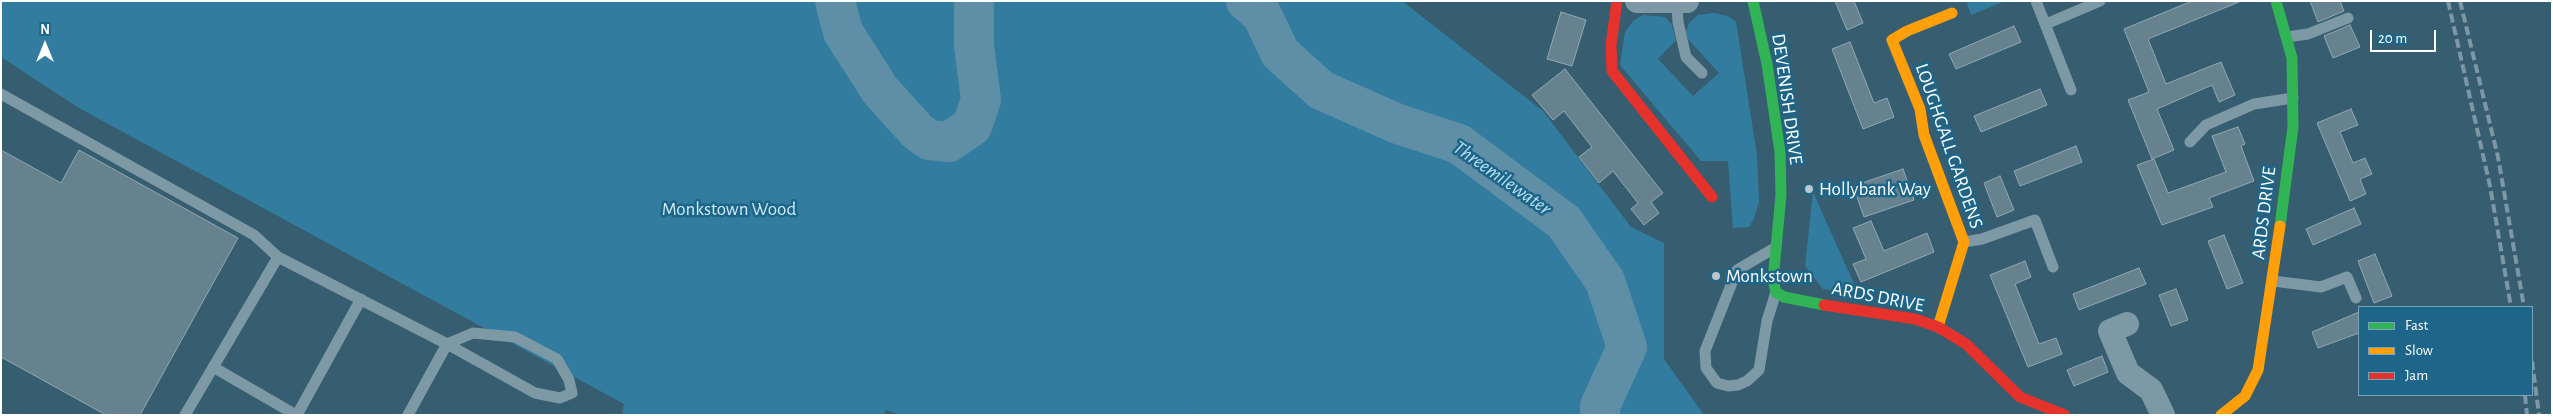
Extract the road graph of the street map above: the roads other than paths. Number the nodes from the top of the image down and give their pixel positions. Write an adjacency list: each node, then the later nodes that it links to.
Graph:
1 (1617, 1): 17 (street)
2 (1637, 1): 6 (street)
3 (1753, 1): 19 (street, DEVENISH DRIVE)
4 (2036, 1): 10 (lane)
5 (2276, 1): 11 (street, ARDS DRIVE)
6 (1682, 2): 12 (lane)
7 (2098, 2): 10 (lane)
8 (1952, 13): 18 (street, LOUGHGALL GARDENS)
9 (2348, 18): 11 (lane)
10 (2046, 24): 13 (lane)
11 (2287, 37): 15 (street, ARDS DRIVE)
12 (1702, 74)
13 (2071, 90)
14 (1, 94): 20 (lane)
15 (2293, 98): 16 (lane); 22 (street, ARDS DRIVE)
16 (2190, 142)
17 (1712, 198)
18 (1964, 242): 21 (lane); 27 (street, LOUGHGALL GARDENS)
19 (1776, 248): 23 (street, DEVENISH DRIVE); 23 (lane)
20 (278, 258): 24 (lane); 29 (lane)
21 (2053, 267)
22 (2273, 281): 25 (lane); 35 (street, ARDS DRIVE)
23 (1776, 292): 27 (street, ARDS DRIVE)
24 (361, 298): 28 (lane); 31 (lane)
25 (2356, 298)
26 (2127, 324): 34 (street)
27 (1938, 327): 33 (street, ARDS DRIVE)
28 (447, 344): 28 (lane); 32 (lane)
29 (213, 367): 30 (lane); 31 (lane)
30 (185, 415)
31 (296, 415)
32 (408, 415)
33 (2065, 415)
34 (2163, 415)
35 (2220, 415)

